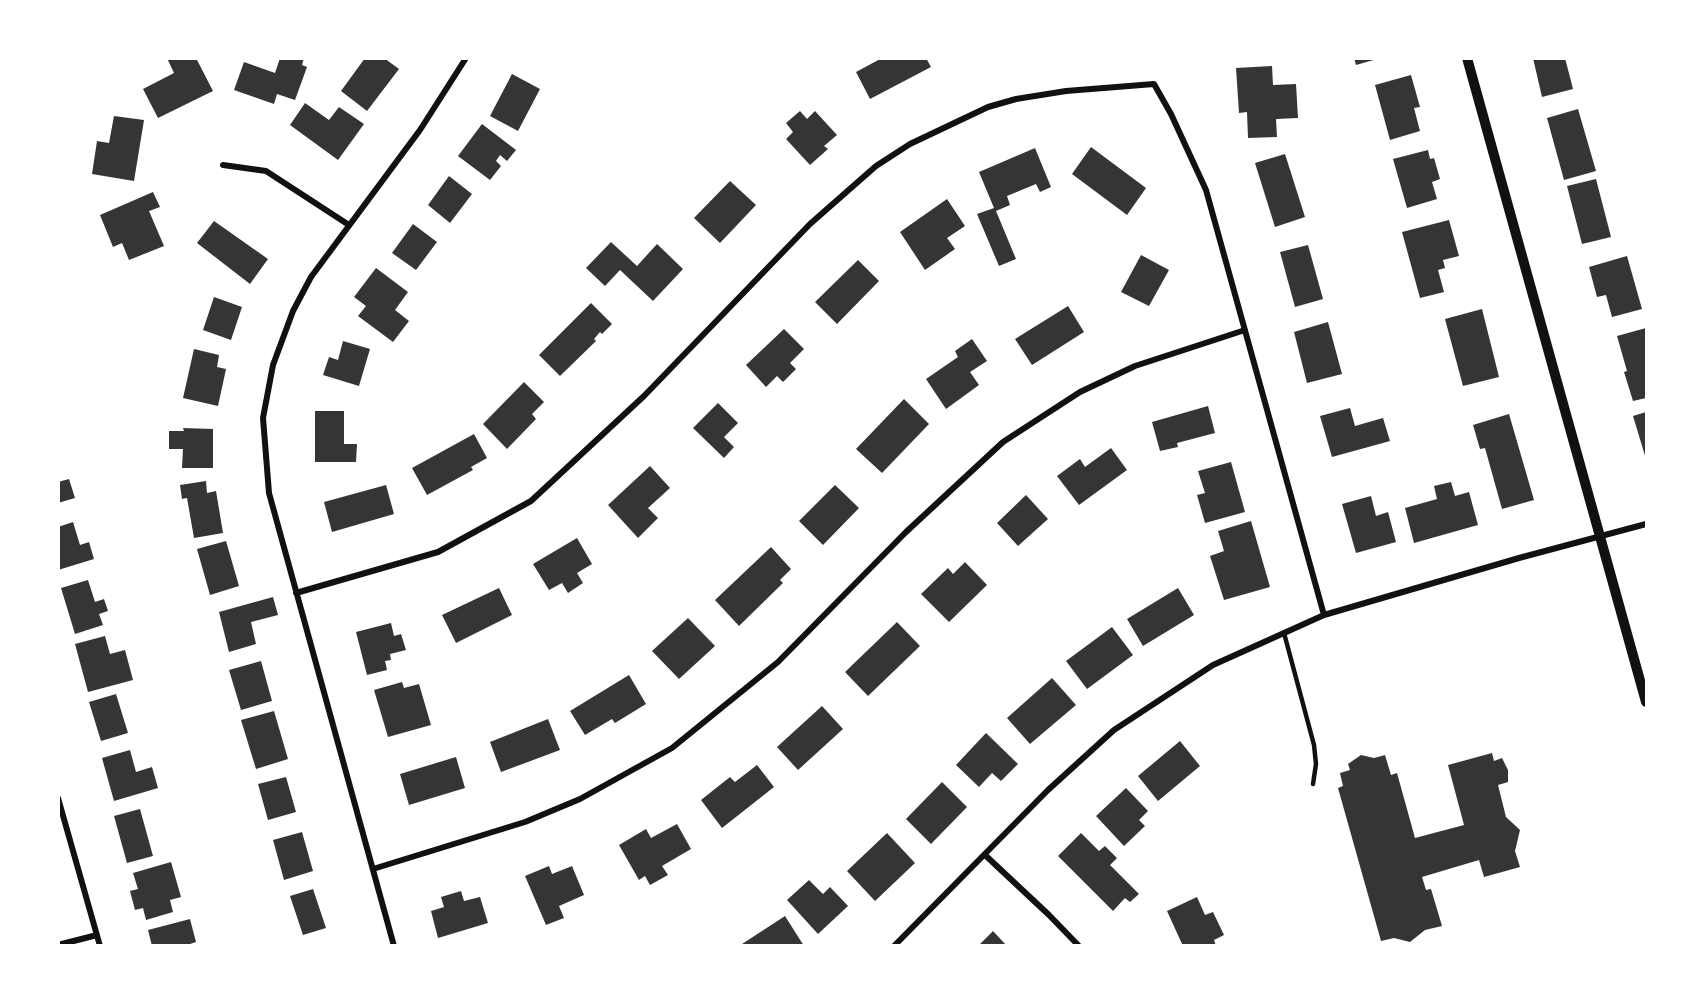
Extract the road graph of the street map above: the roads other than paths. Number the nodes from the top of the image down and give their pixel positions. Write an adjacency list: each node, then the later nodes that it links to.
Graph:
1 (466, 58): 4 (street)
2 (1467, 58): 7 (street)
3 (223, 165): 4 (street)
4 (349, 225): 8 (street)
5 (1245, 330): 8 (street); 9 (street); 15 (street)
6 (1647, 524): 7 (street)
7 (1600, 536): 9 (street); 11 (street)
8 (296, 593): 15 (street)
9 (1324, 615): 10 (street)
10 (1284, 633): 12 (lane); 14 (street)
11 (1647, 702)
12 (1313, 784)
13 (58, 798): 16 (street)
14 (985, 855): 20 (street); 21 (street)
15 (373, 869): 19 (street)
16 (97, 934): 17 (street); 18 (street)
17 (58, 945)
18 (100, 945)
19 (394, 945)
20 (894, 945)
21 (1079, 945)

